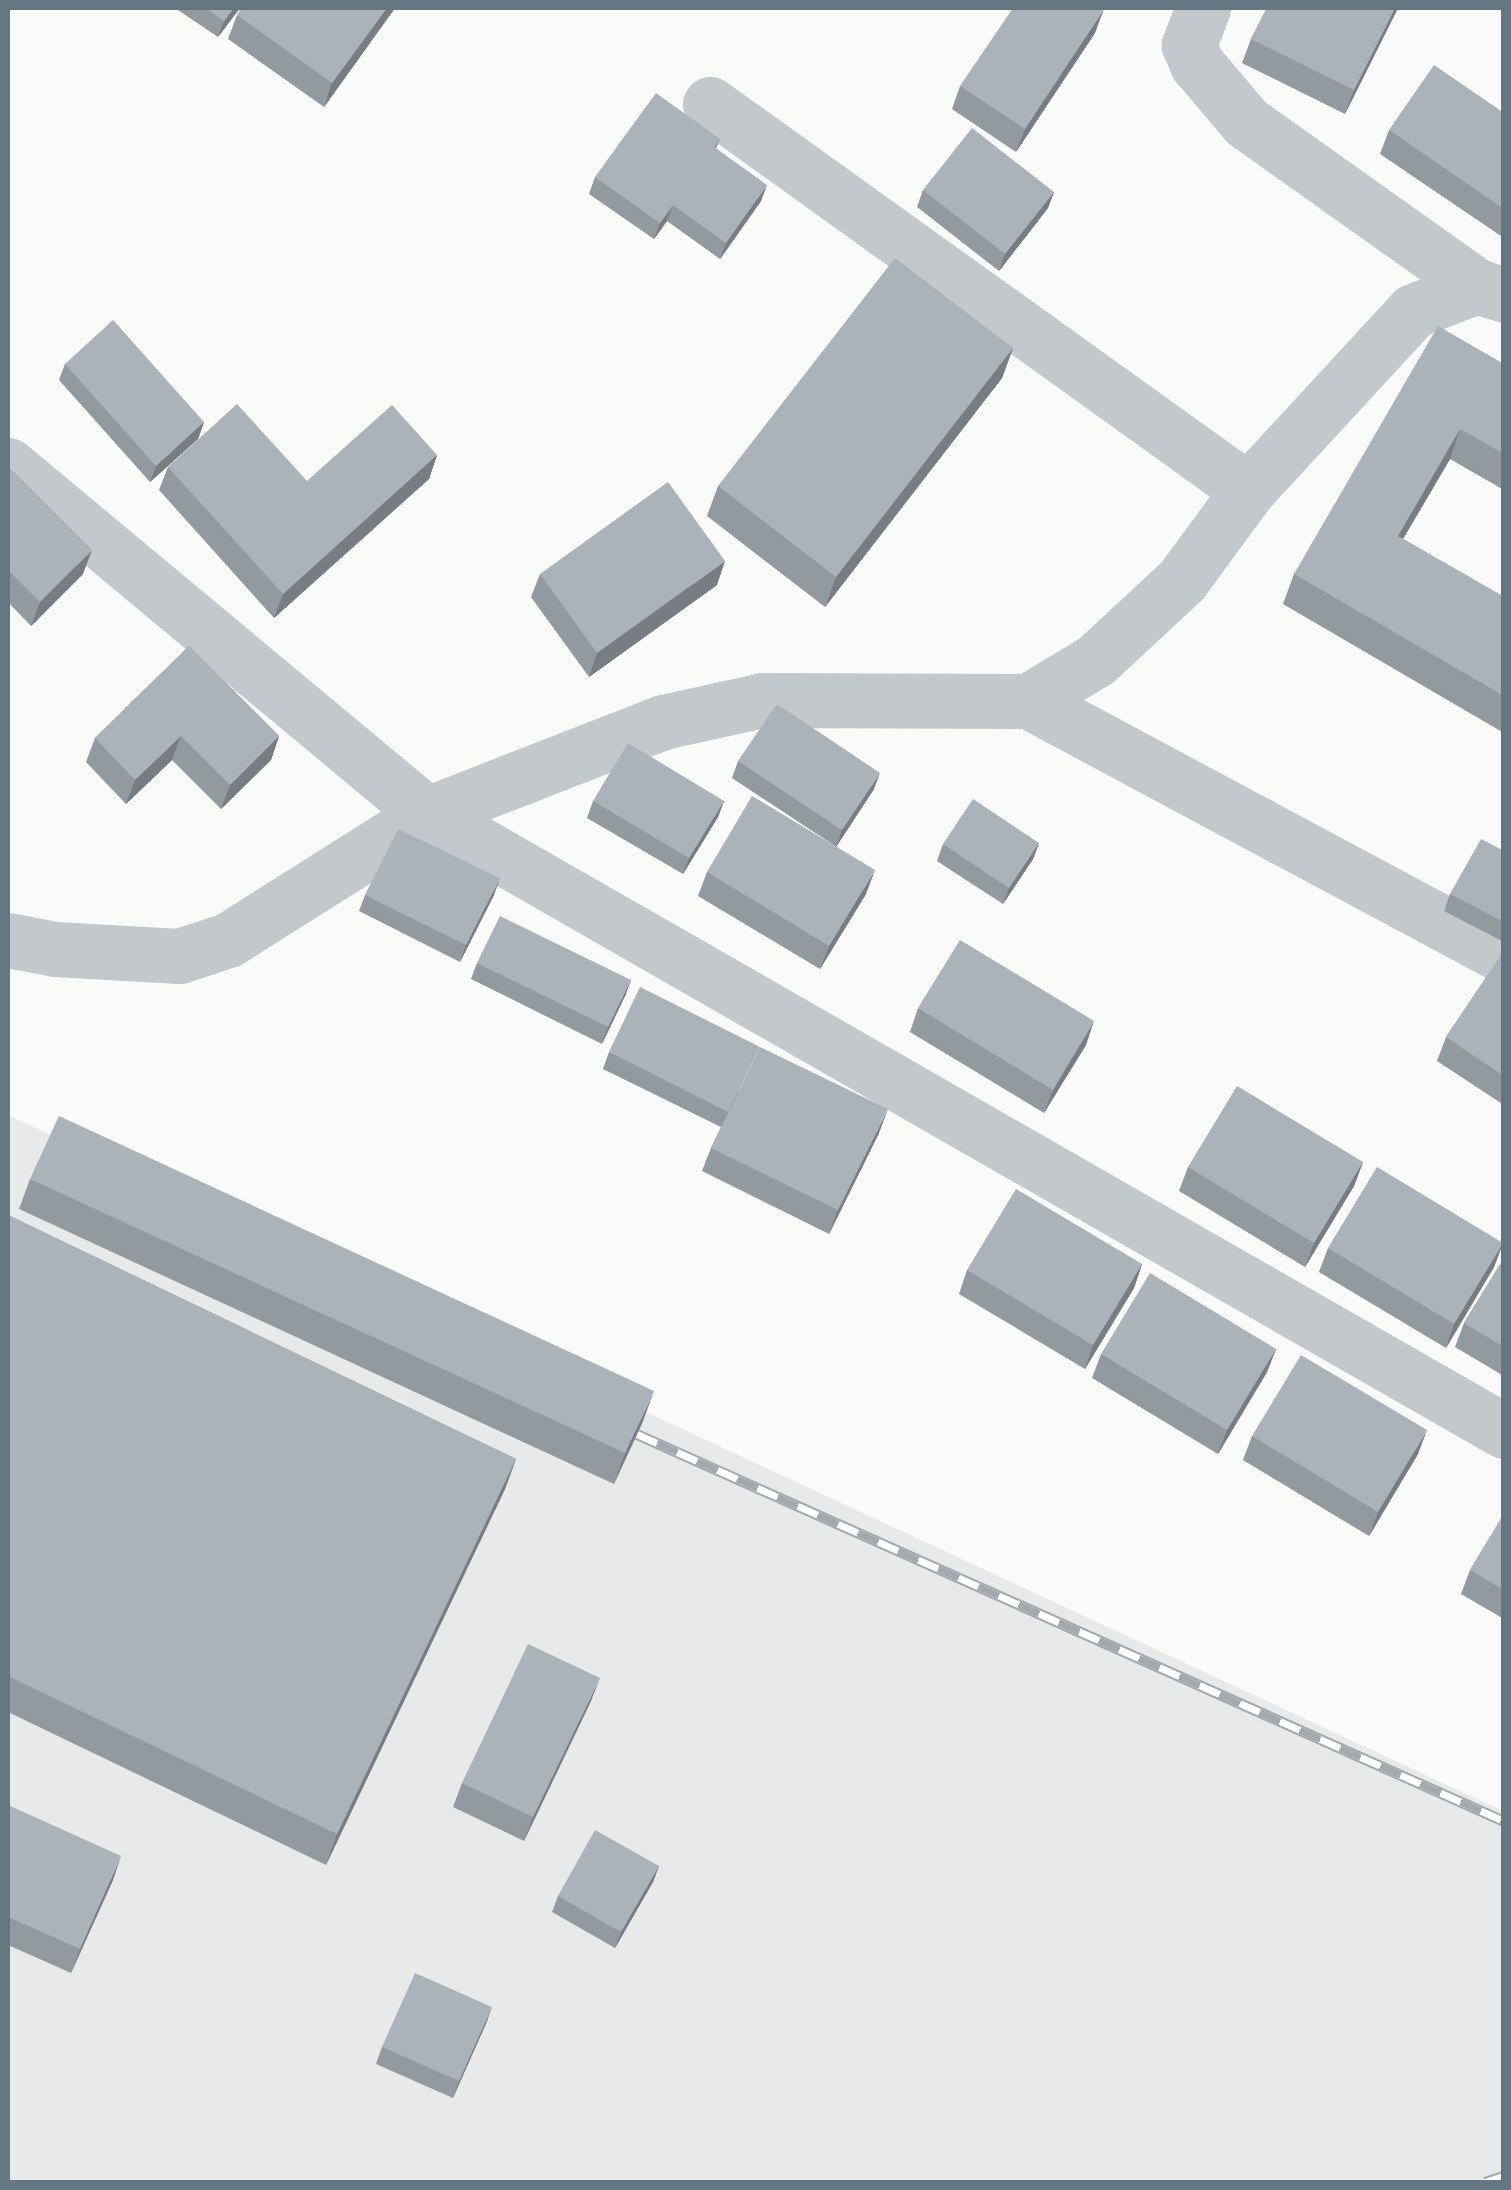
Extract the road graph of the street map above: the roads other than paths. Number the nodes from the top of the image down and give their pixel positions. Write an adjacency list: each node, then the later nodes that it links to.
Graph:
1 (1203, 8): 3 (street)
2 (710, 104): 5 (street)
3 (1490, 290): 5 (street)
4 (8, 465): 7 (street)
5 (1248, 490): 6 (street)
6 (1028, 701): 7 (street); 9 (street)
7 (427, 814): 8 (street); 10 (street)
8 (8, 940)
9 (1504, 956)
10 (1504, 1431)

